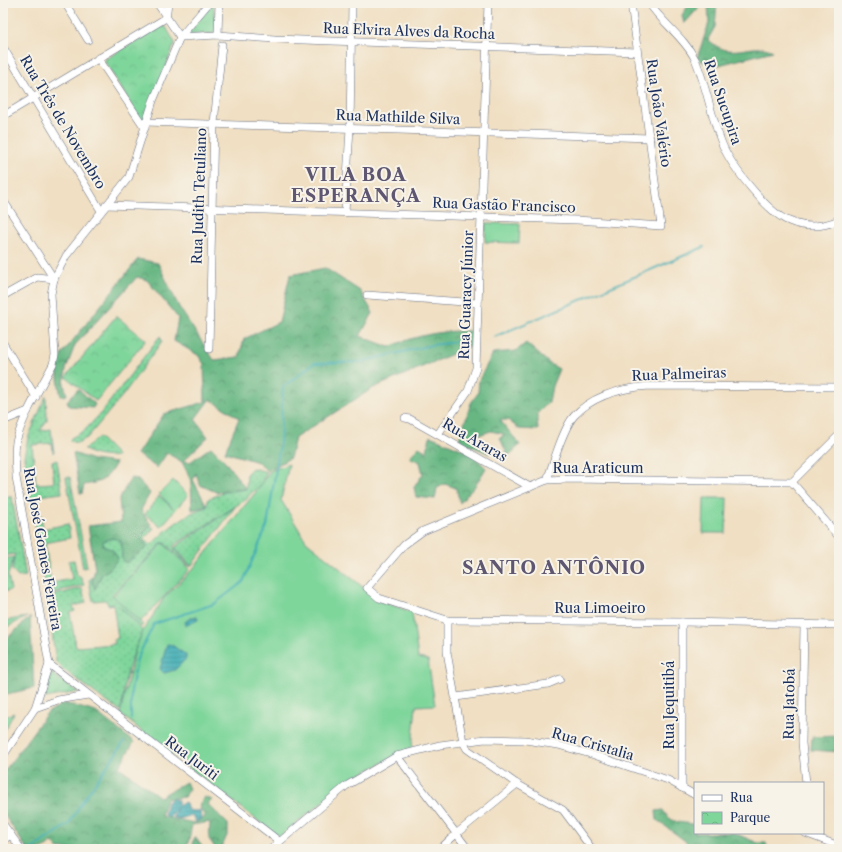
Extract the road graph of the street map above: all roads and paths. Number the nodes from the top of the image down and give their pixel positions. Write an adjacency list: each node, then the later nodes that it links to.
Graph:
1 (65, 3): 13 (street)
2 (157, 3): 10 (street)
3 (168, 3): 10 (street)
4 (209, 3): 12 (street, Rua José Gomes Ferreira)
5 (219, 3): 11 (street)
6 (352, 3): 14 (street)
7 (488, 3): 16 (street, Rua Guaracy Júnior)
8 (632, 3): 18 (street, Rua João Valério)
9 (649, 3): 33 (street, Rua Sucupira)
10 (166, 18): 12 (street); 19 (street)
11 (218, 35): 12 (street, Rua Elvira Alves da Rocha); 14 (street, Rua Elvira Alves da Rocha)
12 (180, 37): 23 (street, Rua José Gomes Ferreira)
13 (88, 40)
14 (351, 42): 16 (street, Rua Elvira Alves da Rocha); 24 (street)
15 (222, 45): 22 (street, Rua Judith Tetuliano)
16 (486, 46): 18 (street, Rua Elvira Alves da Rocha); 25 (street, Rua Guaracy Júnior)
17 (3, 47): 20 (street, Rua Três de Novembro)
18 (638, 52): 26 (street, Rua João Valério)
19 (98, 58): 20 (street); 23 (street)
20 (33, 98): 21 (street); 30 (street, Rua Três de Novembro)
21 (3, 116)
22 (214, 123): 23 (street, Rua Mathilde Silva); 24 (street, Rua Mathilde Silva); 29 (street, Rua Judith Tetuliano)
23 (146, 125): 28 (street, Rua José Gomes Ferreira)
24 (350, 128): 25 (street, Rua Mathilde Silva); 31 (street)
25 (484, 133): 26 (street, Rua Mathilde Silva); 32 (street, Rua Guaracy Júnior)
26 (650, 138): 34 (street, Rua João Valério)
27 (3, 200): 35 (street)
28 (106, 205): 29 (street, Rua Gastão Francisco); 30 (street, Rua José Gomes Ferreira)
29 (211, 209): 31 (street, Rua Gastão Francisco); 40 (street, Rua Judith Tetuliano)
30 (101, 211): 35 (street, Rua José Gomes Ferreira)
31 (345, 212): 32 (street, Rua Gastão Francisco)
32 (481, 218): 34 (street, Rua Gastão Francisco); 38 (street, Rua Guaracy Júnior)
33 (839, 220)
34 (661, 226)
35 (54, 279): 37 (street); 42 (street, Rua José Gomes Ferreira)
36 (367, 295): 38 (street)
37 (3, 296)
38 (478, 303): 46 (street, Rua Guaracy Júnior)
39 (3, 343): 42 (street)
40 (209, 348)
41 (839, 387): 48 (street, Rua Palmeiras)
42 (36, 397): 43 (street, Rua José Gomes Ferreira)
43 (28, 411): 45 (street); 57 (street, Rua José Gomes Ferreira)
44 (405, 418): 46 (street, Rua Araras)
45 (3, 421)
46 (438, 434): 50 (street, Rua Araras)
47 (839, 435): 49 (street)
48 (547, 480): 49 (street, Rua Araticum); 50 (street, Rua Araticum)
49 (792, 482): 51 (street)
50 (530, 487): 52 (street, Rua Araticum)
51 (839, 537)
52 (367, 588): 53 (street, Rua Limoeiro)
53 (447, 620): 54 (street, Rua Limoeiro); 60 (street)
54 (682, 622): 55 (street, Rua Limoeiro); 67 (street, Rua Jequitibá)
55 (804, 625): 56 (street, Rua Limoeiro); 65 (street, Rua Jatobá)
56 (839, 626)
57 (49, 664): 59 (street, Rua Juriti); 61 (street, Rua José Gomes Ferreira)
58 (560, 679): 60 (street)
59 (88, 695): 61 (street); 75 (street, Rua Juriti)
60 (456, 697): 62 (street)
61 (35, 708): 63 (street, Rua José Gomes Ferreira)
62 (463, 742): 64 (street, Rua Cristalia); 66 (street); 67 (street, Rua Cristalia)
63 (3, 756)
64 (397, 756): 71 (street); 75 (street, Rua Cristalia)
65 (806, 782)
66 (517, 784): 71 (street); 81 (street)
67 (682, 788): 68 (street, Rua Cristalia)
68 (694, 795)
69 (3, 824): 72 (street)
70 (3, 830): 72 (street)
71 (456, 834): 79 (street); 80 (street)
72 (11, 835): 74 (street); 77 (street)
73 (818, 836): 76 (street)
74 (3, 840)
75 (279, 841): 78 (street, Rua Cristalia)
76 (839, 846)
77 (21, 849)
78 (271, 849)
79 (440, 849)
80 (468, 849)
81 (592, 849)

